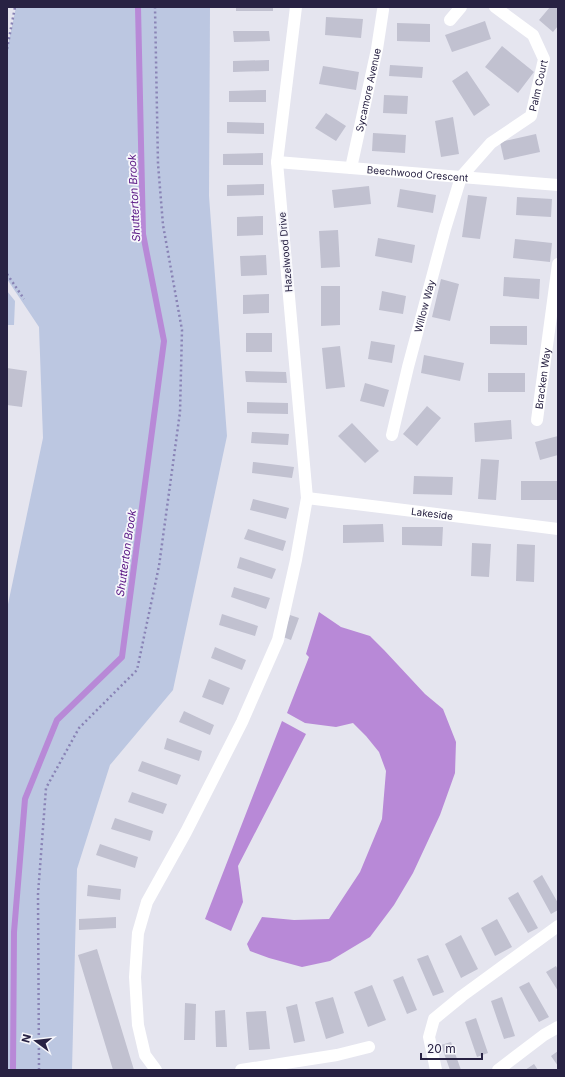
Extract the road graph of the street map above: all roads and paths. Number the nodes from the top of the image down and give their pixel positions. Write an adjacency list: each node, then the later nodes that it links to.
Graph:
1 (15, 7): 9 (path)
2 (155, 7): 25 (path)
3 (296, 7): 11 (lane, Hazelwood Drive)
4 (461, 7): 7 (lane)
5 (495, 7): 13 (lane, Palm Court)
6 (383, 10): 12 (lane, Sycamore Avenue)
7 (450, 20)
8 (7, 23): 9 (path)
9 (12, 24): 10 (path)
10 (7, 49)
11 (277, 162): 12 (lane, Beechwood Crescent); 20 (lane, Hazelwood Drive)
12 (351, 168): 13 (lane, Beechwood Crescent)
13 (460, 177): 14 (lane, Beechwood Crescent); 19 (lane, Willow Way)
14 (558, 186)
15 (558, 264): 18 (lane, Bracken Way)
16 (7, 274): 17 (path)
17 (24, 299)
18 (537, 420)
19 (392, 435)
20 (307, 498): 21 (lane, Lakeside); 26 (lane, Hazelwood Drive)
21 (558, 529)
22 (558, 926): 28 (lane)
23 (558, 1027): 29 (lane)
24 (369, 1047): 27 (lane)
25 (39, 1070)
26 (156, 1070)
27 (241, 1070)
28 (436, 1070)
29 (498, 1070)

